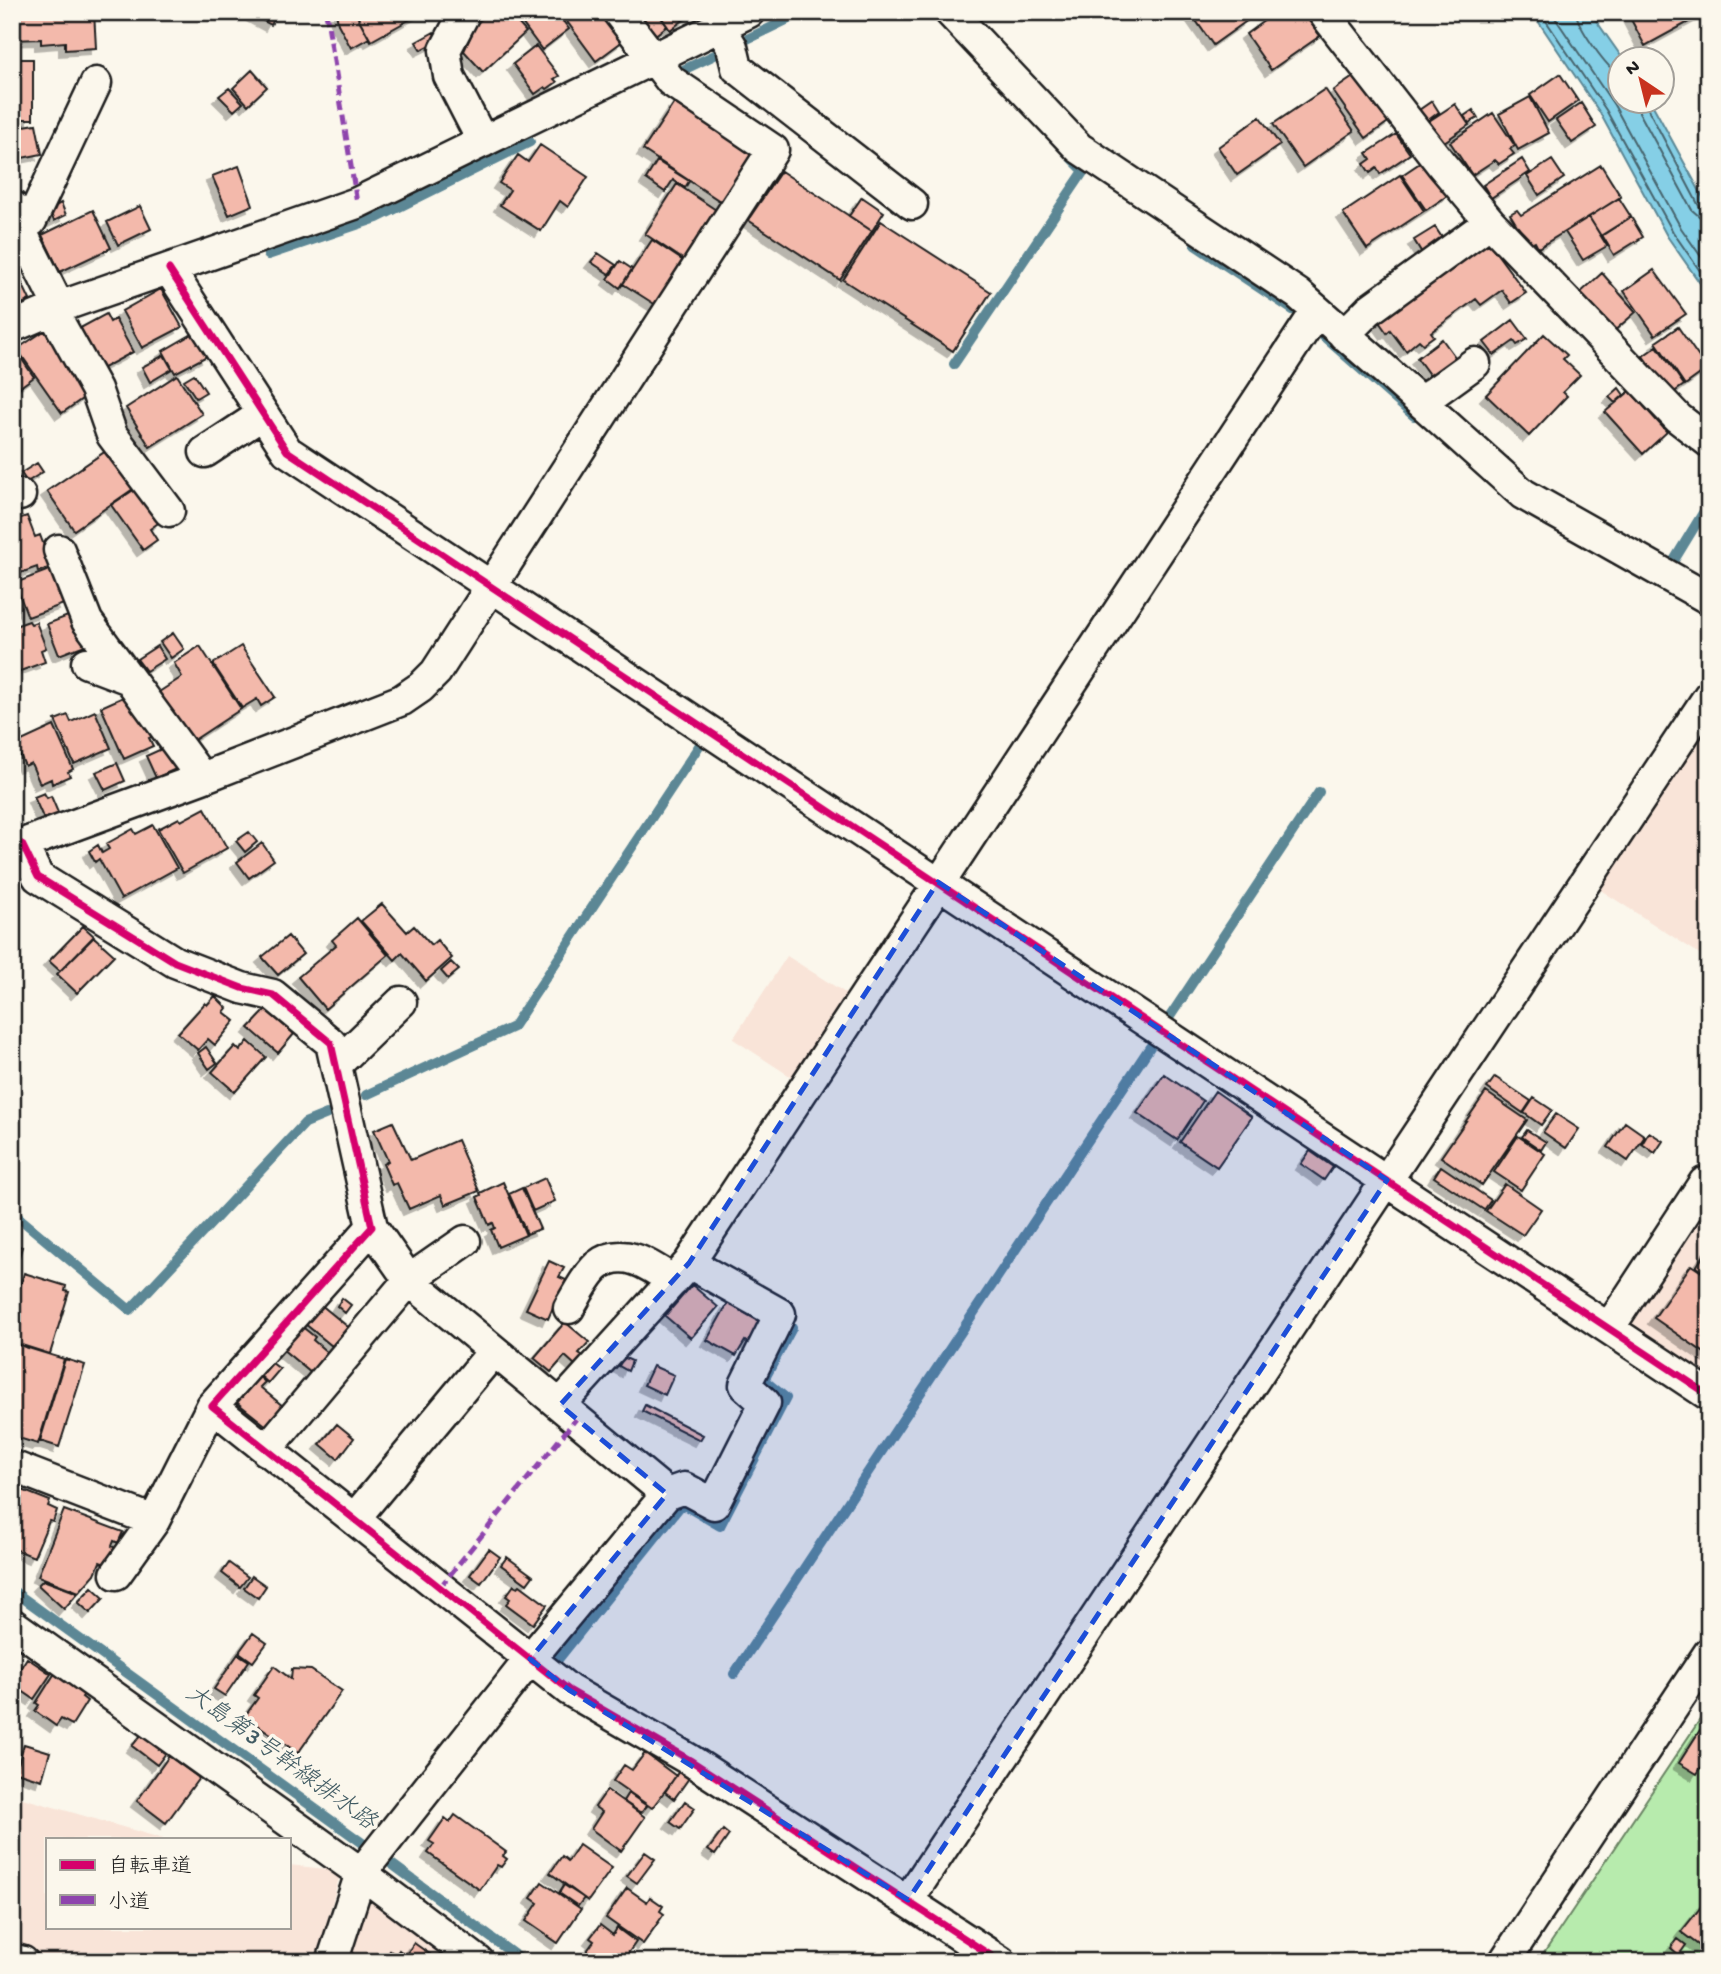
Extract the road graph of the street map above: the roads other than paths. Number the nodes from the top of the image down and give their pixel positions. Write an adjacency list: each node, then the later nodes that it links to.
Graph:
1 (618, 12): 6 (street)
2 (950, 12): 14 (street)
3 (1322, 12): 11 (street)
4 (464, 14): 8 (street)
5 (737, 17): 6 (street); 9 (street)
6 (653, 59): 8 (street); 24 (street)
7 (96, 83): 10 (street)
8 (483, 142): 12 (street)
9 (912, 204)
10 (16, 216): 13 (street)
11 (1490, 222): 16 (street); 20 (street)
12 (169, 269): 13 (street); 19 (street)
13 (55, 309): 15 (street); 22 (street)
14 (1317, 312): 16 (street); 31 (street)
15 (12, 327)
16 (1344, 335): 18 (street)
17 (1475, 363): 18 (street)
18 (1421, 402): 25 (street)
19 (263, 414): 21 (street); 24 (street)
20 (1709, 442)
21 (205, 452)
22 (169, 511)
23 (59, 550): 27 (street)
24 (492, 587): 29 (street); 31 (street)
25 (1709, 599)
26 (87, 663): 27 (street)
27 (129, 679): 29 (street)
28 (1709, 696): 34 (street)
29 (202, 778): 30 (street)
30 (15, 847): 33 (street)
31 (938, 882): 34 (street); 38 (street)
32 (401, 1002): 33 (street)
33 (336, 1065): 36 (street)
34 (1387, 1180): 41 (street); 56 (street)
35 (1704, 1183): 41 (street)
36 (372, 1227): 39 (street); 45 (street)
37 (465, 1241): 39 (street)
38 (681, 1272): 40 (street); 44 (street); 48 (street)
39 (409, 1280): 42 (street); 46 (street)
40 (569, 1308)
41 (1609, 1328): 43 (street)
42 (494, 1351): 44 (street); 49 (street)
43 (1709, 1395)
44 (560, 1405): 48 (street)
45 (212, 1406): 46 (street); 50 (street)
46 (266, 1450): 49 (street)
47 (12, 1466): 50 (street)
48 (667, 1494): 54 (street)
49 (354, 1519): 54 (street)
50 (154, 1521): 51 (street)
51 (116, 1574)
52 (12, 1624): 55 (street)
53 (1709, 1653): 62 (street)
54 (530, 1659): 55 (street); 56 (street)
55 (371, 1860): 59 (street); 60 (street)
56 (908, 1900): 61 (street)
57 (12, 1959): 58 (street)
58 (23, 1962)
59 (332, 1962)
60 (479, 1962)
61 (1001, 1962)
62 (1504, 1962)

